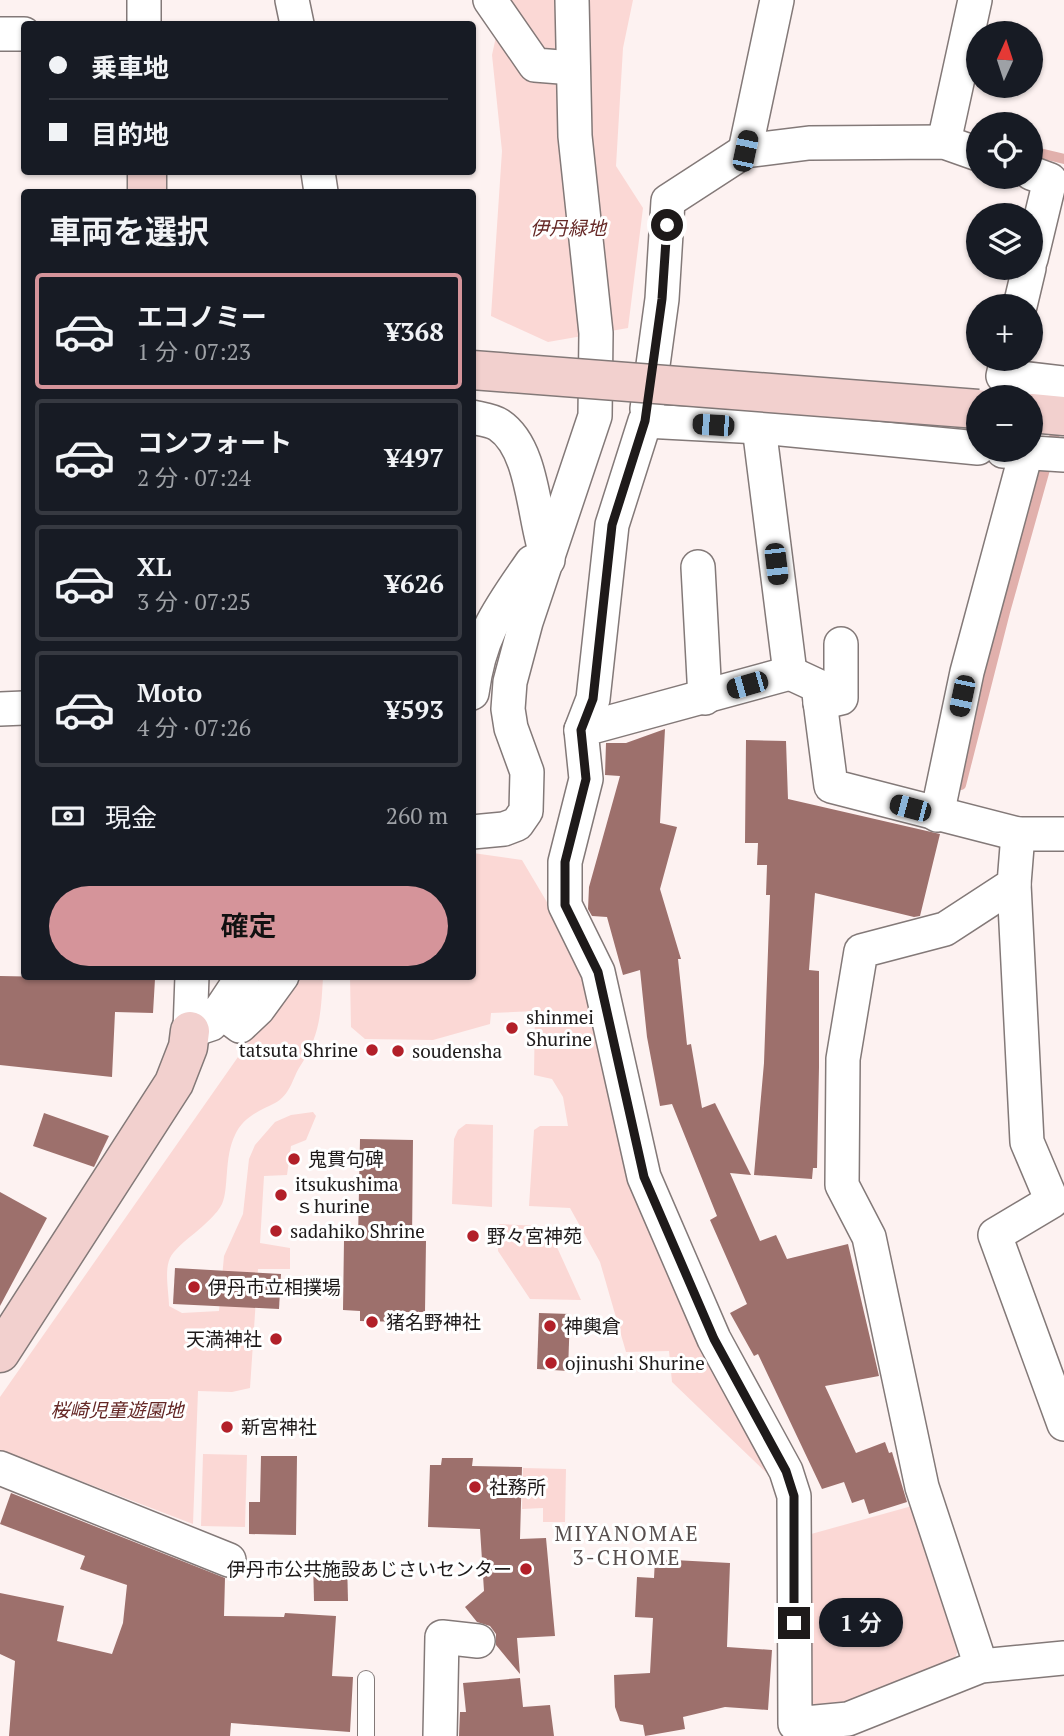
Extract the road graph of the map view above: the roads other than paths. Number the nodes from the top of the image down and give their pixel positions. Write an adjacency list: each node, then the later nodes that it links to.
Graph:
1 (144, 0): 7 (street)
2 (292, 0): 8 (street)
3 (490, 0): 11 (street)
4 (572, 0): 11 (street)
5 (777, 0): 14 (street)
6 (975, 0): 12 (street)
7 (144, 21)
8 (296, 21)
9 (0, 34): 10 (street)
10 (21, 34)
11 (573, 68): 30 (street)
12 (944, 142): 13 (street); 14 (street)
13 (966, 150)
14 (745, 151): 24 (street)
15 (1043, 177): 16 (street)
16 (1043, 209)
17 (476, 370): 20 (street, bridge)
18 (1004, 371): 19 (street)
19 (1064, 383)
20 (966, 408)
21 (1043, 414): 22 (street)
22 (1064, 416)
23 (476, 418): 30 (street)
24 (645, 421): 25 (street); 40 (street)
25 (759, 428): 26 (street); 35 (street)
26 (966, 447)
27 (1043, 454): 28 (street)
28 (1064, 455)
29 (1025, 462): 41 (street)
30 (548, 559): 32 (street); 42 (street)
31 (698, 567): 36 (street)
32 (480, 625): 34 (street)
33 (841, 645): 37 (street)
34 (476, 668)
35 (790, 673): 36 (street); 37 (street)
36 (705, 698): 40 (street)
37 (820, 703): 41 (street)
38 (21, 708): 39 (street)
39 (0, 709)
40 (581, 730): 59 (street)
41 (937, 815): 43 (street)
42 (476, 832)
43 (1018, 834): 44 (street); 45 (street)
44 (1064, 834)
45 (1014, 884): 51 (street); 56 (street)
46 (193, 980): 49 (street)
47 (240, 980): 49 (street)
48 (279, 980): 49 (street)
49 (205, 1021): 50 (street)
50 (0, 1353)
51 (1064, 1424)
52 (0, 1468): 53 (street)
53 (229, 1560)
54 (478, 1640): 61 (street)
55 (1064, 1658): 56 (street)
56 (981, 1666): 58 (street)
57 (366, 1679): 60 (lane)
58 (853, 1727): 59 (street)
59 (782, 1730)
60 (366, 1736)
61 (440, 1736)

